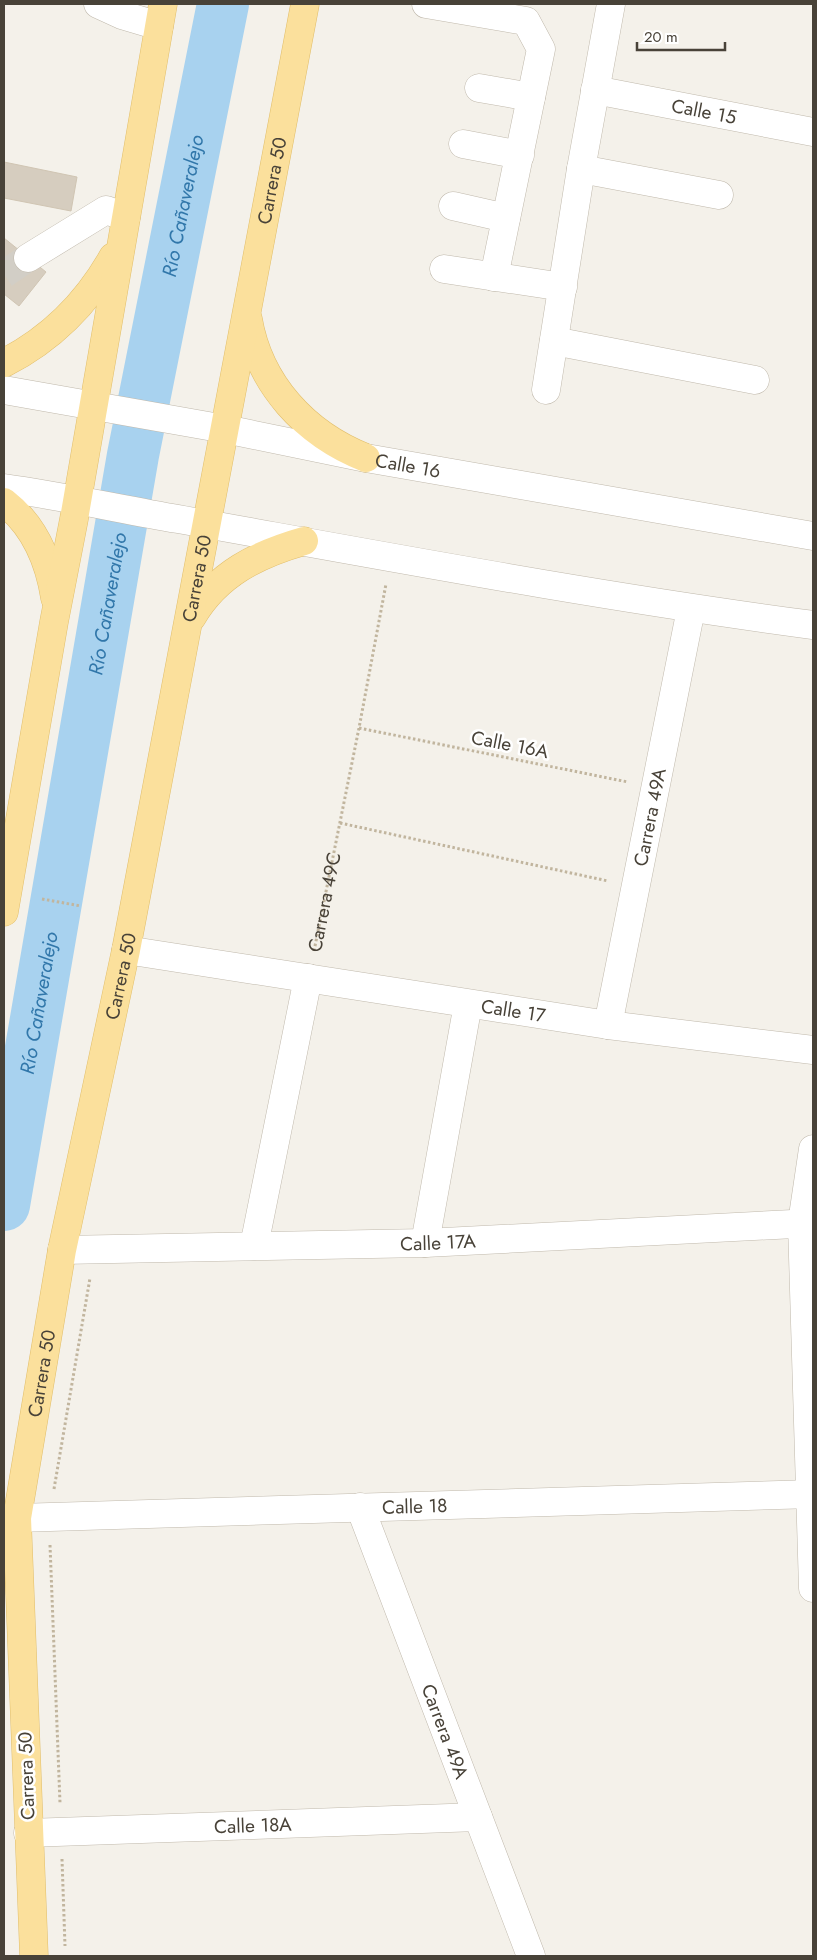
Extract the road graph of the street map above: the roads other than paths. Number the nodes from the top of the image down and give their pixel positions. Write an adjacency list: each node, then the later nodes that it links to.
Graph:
1 (98, 4): 5 (street)
2 (305, 4): 21 (main road, Carrera 50)
3 (426, 4): 8 (street)
4 (611, 4): 7 (street)
5 (161, 15): 16 (main road)
6 (479, 88): 8 (street)
7 (595, 90): 9 (street, Calle 15); 12 (street)
8 (531, 97): 11 (street)
9 (813, 132)
10 (463, 144): 11 (street)
11 (520, 155): 15 (street)
12 (581, 169): 13 (street); 20 (street)
13 (719, 195)
14 (453, 206): 15 (street)
15 (506, 218): 19 (street)
16 (124, 228): 17 (street); 23 (main road); 27 (main road)
17 (28, 258)
18 (444, 270): 19 (street)
19 (494, 277): 20 (street)
20 (563, 287): 22 (street)
21 (247, 311): 28 (main road, Carrera 50); 29 (main road)
22 (554, 341): 24 (street); 26 (street)
23 (4, 363)
24 (755, 380)
25 (4, 390): 27 (street, Calle 16)
26 (546, 390)
27 (102, 407): 28 (street, Calle 16); 31 (main road)
28 (225, 429): 29 (street, Calle 16); 33 (main road, Carrera 50)
29 (366, 458): 34 (street, Calle 16)
30 (4, 488): 31 (street)
31 (86, 501): 33 (street); 37 (main road)
32 (4, 502): 37 (main road)
33 (207, 524): 35 (street); 38 (main road, Carrera 50)
34 (813, 536)
35 (304, 541): 36 (street); 38 (main road)
36 (691, 609): 39 (street); 44 (street, Carrera 49A)
37 (54, 622): 40 (main road)
38 (188, 625): 41 (main road, Carrera 50)
39 (813, 625)
40 (4, 912)
41 (126, 950): 42 (street, Calle 17); 50 (main road, Carrera 50)
42 (308, 978): 43 (street, Calle 17); 49 (street)
43 (468, 1004): 44 (street, Calle 17); 48 (street)
44 (608, 1025): 45 (street, Calle 17)
45 (813, 1050)
46 (813, 1149): 47 (street)
47 (808, 1223): 48 (street, Calle 17A); 51 (street)
48 (424, 1243): 49 (street, Calle 17A)
49 (254, 1246): 50 (street, Calle 17A)
50 (62, 1250): 53 (main road, Carrera 50)
51 (811, 1494): 52 (street, Calle 18); 54 (street)
52 (360, 1507): 53 (street, Calle 18); 55 (street, Carrera 49A)
53 (17, 1518): 56 (main road, Carrera 50)
54 (813, 1588)
55 (478, 1817): 56 (street, Calle 18A); 58 (street, Carrera 49A)
56 (28, 1833): 57 (main road, Carrera 50)
57 (34, 1956)
58 (531, 1956)

